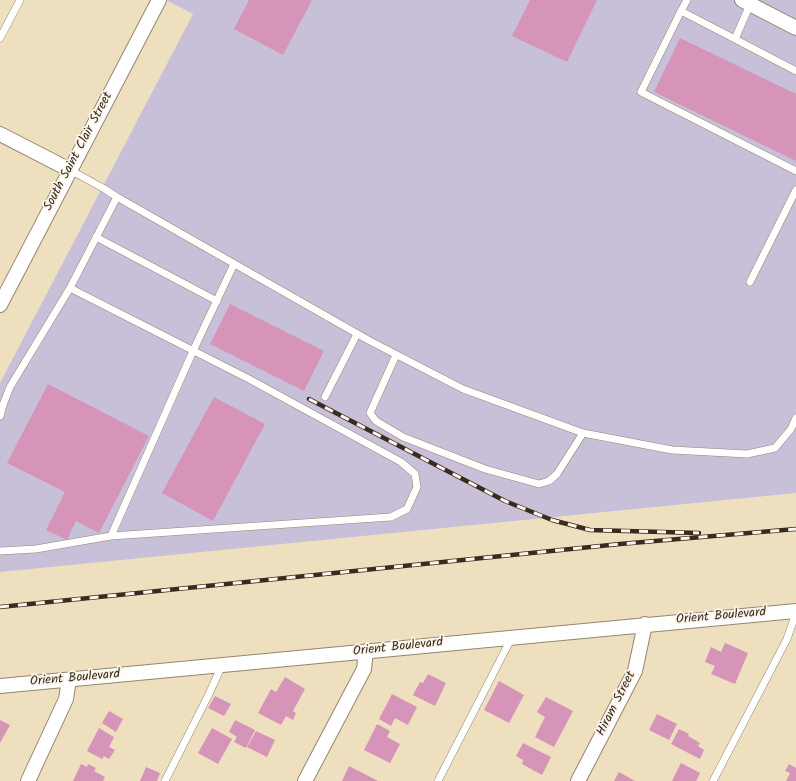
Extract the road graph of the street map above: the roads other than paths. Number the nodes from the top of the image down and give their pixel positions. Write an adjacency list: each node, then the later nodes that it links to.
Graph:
1 (20, 0): 7 (lane)
2 (159, 0): 11 (street, South Saint Clair Street)
3 (687, 0): 5 (lane)
4 (748, 1): 6 (street); 8 (lane)
5 (681, 11): 8 (lane); 12 (lane)
6 (796, 28)
7 (0, 38)
8 (734, 39): 9 (lane)
9 (796, 71)
10 (0, 134): 11 (street)
11 (70, 170): 14 (lane); 20 (street, South Saint Clair Street)
12 (796, 171)
13 (796, 190): 17 (lane)
14 (117, 197): 15 (lane); 16 (lane)
15 (96, 237): 18 (lane); 19 (lane)
16 (234, 264): 19 (lane); 21 (lane)
17 (750, 282)
18 (70, 288): 22 (lane); 25 (lane)
19 (217, 301): 22 (lane)
20 (0, 305)
21 (357, 334): 23 (lane); 24 (lane)
22 (194, 351): 28 (lane); 28 (lane)
23 (396, 355): 27 (lane); 27 (lane)
24 (325, 397)
25 (0, 416)
26 (796, 418): 27 (lane)
27 (583, 433)
28 (111, 536): 29 (lane)
29 (0, 550)
30 (796, 612): 31 (street, Orient Boulevard); 42 (lane)
31 (645, 624): 32 (street, Orient Boulevard); 41 (street, Hiram Street)
32 (512, 637): 33 (street, Orient Boulevard); 40 (lane)
33 (366, 651): 34 (street, Orient Boulevard); 39 (street)
34 (222, 665): 35 (street, Orient Boulevard); 38 (lane)
35 (69, 680): 36 (street, Orient Boulevard); 37 (street)
36 (0, 686)
37 (28, 781)
38 (165, 781)
39 (305, 781)
40 (438, 781)
41 (578, 781)
42 (713, 781)

